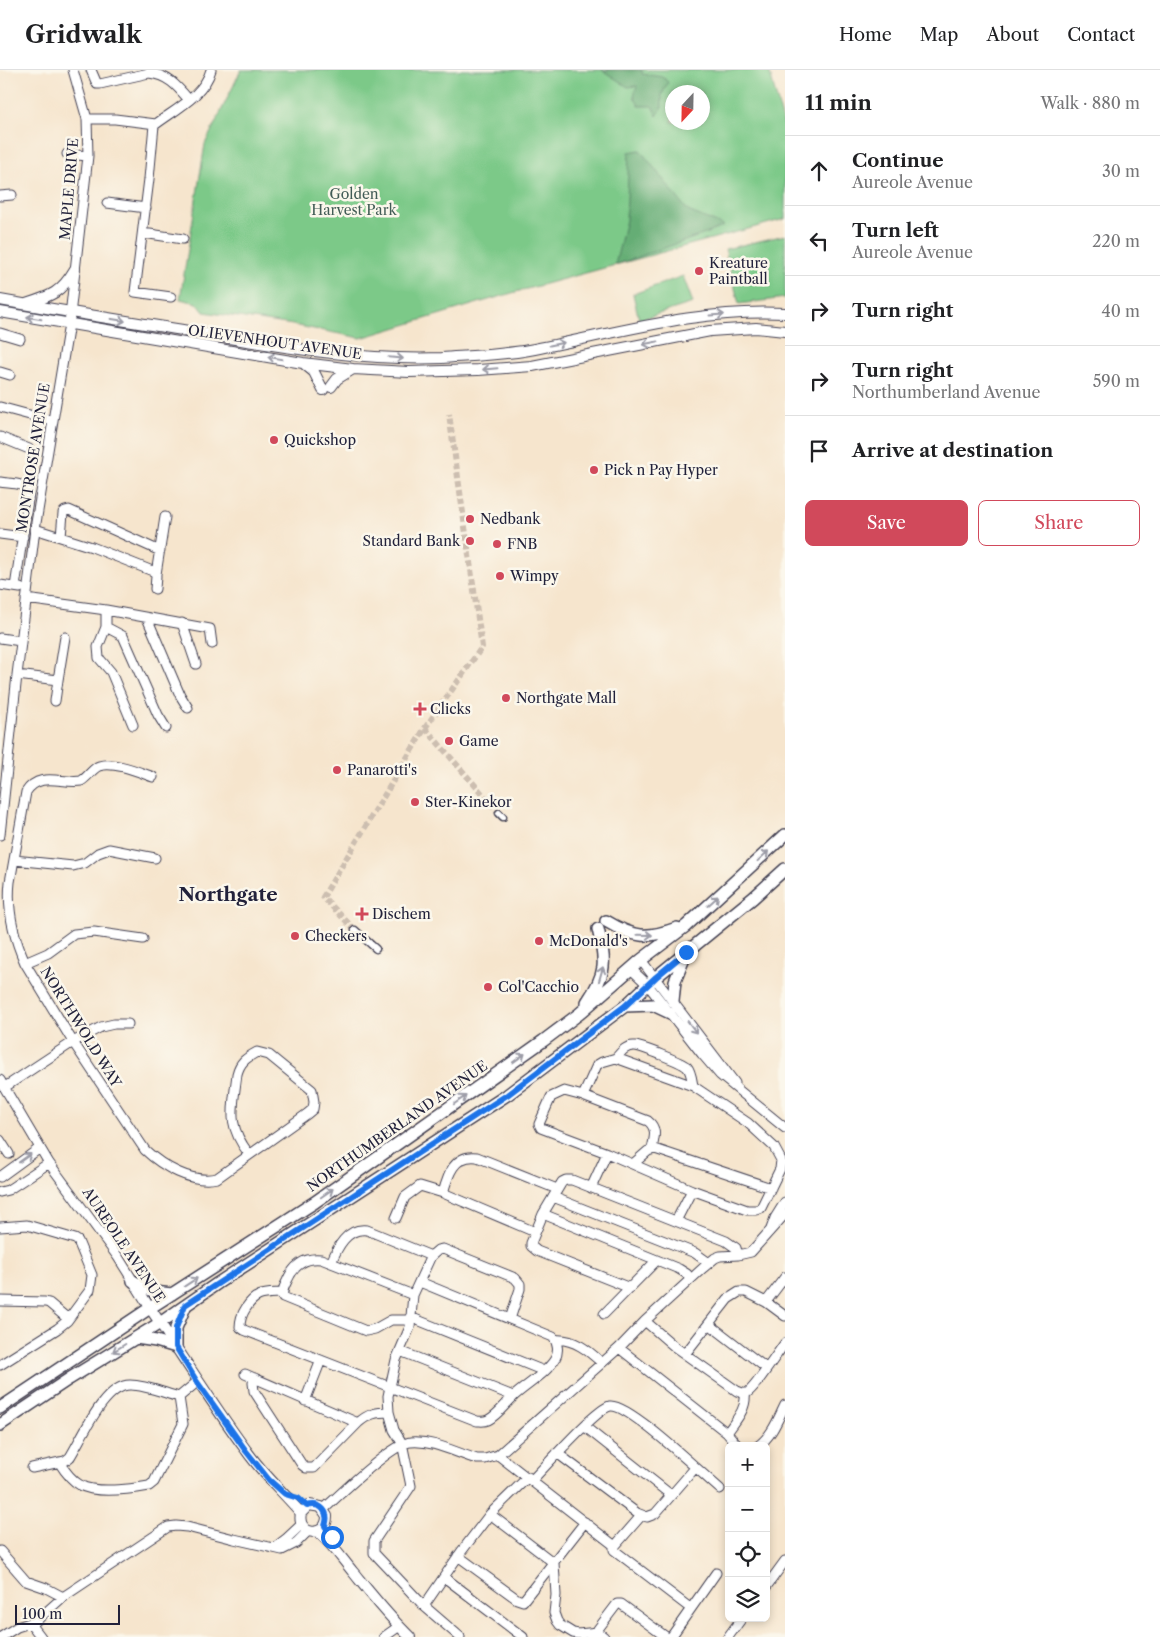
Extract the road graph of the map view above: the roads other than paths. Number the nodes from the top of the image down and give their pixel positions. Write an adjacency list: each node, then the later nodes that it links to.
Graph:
1 (73, 70): 7 (street, MAPLE DRIVE)
2 (91, 70): 5 (street)
3 (122, 70): 5 (street)
4 (211, 70): 6 (street)
5 (124, 80): 6 (street)
6 (189, 100): 8 (street)
7 (87, 119): 8 (street); 10 (street, MAPLE DRIVE)
8 (154, 125): 14 (street)
9 (67, 154): 10 (street)
10 (88, 156): 17 (street, MAPLE DRIVE)
11 (0, 196): 12 (street)
12 (12, 196)
13 (107, 203): 14 (street)
14 (146, 208): 15 (street)
15 (143, 233): 16 (street); 18 (street)
16 (183, 239)
17 (75, 269): 20 (street); 22 (street, MAPLE DRIVE)
18 (171, 297)
19 (0, 300): 20 (street, OLIEVENHOUT AVENUE)
20 (25, 304): 22 (street, OLIEVENHOUT AVENUE)
21 (0, 312): 24 (street, OLIEVENHOUT AVENUE, one-way to 21)
22 (70, 312): 23 (street, OLIEVENHOUT AVENUE, one-way to 23); 24 (street, MONTROSE AVENUE)
23 (785, 314)
24 (69, 324): 28 (street, OLIEVENHOUT AVENUE, one-way to 24); 33 (street, MONTROSE AVENUE)
25 (785, 331): 29 (street, OLIEVENHOUT AVENUE, one-way to 29)
26 (0, 333): 27 (street)
27 (20, 339)
28 (303, 363): 29 (street, OLIEVENHOUT AVENUE); 29 (street)
29 (353, 369)
30 (0, 372): 31 (street)
31 (10, 375)
32 (0, 406): 33 (street)
33 (52, 421): 38 (street, MONTROSE AVENUE)
34 (0, 437): 35 (street)
35 (29, 449)
36 (0, 482): 40 (street)
37 (165, 517): 42 (street)
38 (35, 529): 41 (street); 46 (street, MONTROSE AVENUE)
39 (0, 534): 40 (street)
40 (24, 537): 45 (street)
41 (61, 537): 42 (street); 43 (street)
42 (160, 551): 43 (street)
43 (156, 574): 47 (street)
44 (0, 585): 45 (street)
45 (15, 587): 46 (street)
46 (28, 589): 48 (street, MONTROSE AVENUE)
47 (155, 589)
48 (26, 599): 49 (street); 55 (street, MONTROSE AVENUE)
49 (106, 610): 50 (street); 52 (street)
50 (147, 618): 51 (street); 61 (street)
51 (182, 623): 56 (street); 57 (street)
52 (106, 627): 62 (street); 63 (street)
53 (65, 637): 59 (street)
54 (0, 638): 55 (street)
55 (21, 641): 58 (street, MONTROSE AVENUE)
56 (212, 644)
57 (196, 664)
58 (16, 676): 59 (street); 65 (street, MONTROSE AVENUE)
59 (58, 680): 60 (street)
60 (54, 701)
61 (188, 708)
62 (133, 725)
63 (166, 728)
64 (153, 777): 68 (street, NORTHWOLD WAY)
65 (0, 835)
66 (785, 835): 70 (main road, NORTHUMBERLAND AVENUE, one-way to 66)
67 (155, 858): 68 (street)
68 (14, 860): 76 (street, NORTHWOLD WAY)
69 (785, 869): 74 (main road)
70 (686, 926): 75 (main road, NORTHUMBERLAND AVENUE); 82 (main road, one-way to 70)
71 (355, 930): 73 (street)
72 (143, 939): 76 (street)
73 (376, 949)
74 (686, 952): 78 (main road); 79 (main road)
75 (641, 960): 77 (main road, NORTHUMBERLAND AVENUE); 78 (street)
76 (25, 963): 84 (street, NORTHWOLD WAY)
77 (631, 968): 78 (street); 82 (main road, NORTHUMBERLAND AVENUE)
78 (651, 981): 79 (street); 80 (main road); 81 (street)
79 (673, 1001): 88 (street, one-way to 88)
80 (625, 1006): 81 (main road); 131 (main road)
81 (670, 1013): 88 (street)
82 (579, 1014): 127 (main road, NORTHUMBERLAND AVENUE, one-way to 82)
83 (128, 1024): 84 (street)
84 (73, 1042): 86 (street); 96 (street, NORTHWOLD WAY)
85 (616, 1058): 87 (street); 87 (street); 89 (street)
86 (2, 1084): 92 (street, AUREOLE AVENUE)
87 (693, 1086): 103 (street)
88 (741, 1092): 90 (street)
89 (583, 1096): 93 (street); 94 (street)
90 (785, 1128)
91 (0, 1140): 95 (street)
92 (40, 1148): 97 (street, AUREOLE AVENUE); 99 (street, one-way to 92)
93 (652, 1149): 98 (street); 103 (street)
94 (607, 1153): 98 (street); 102 (street)
95 (9, 1154)
96 (249, 1154): 96 (street)
97 (49, 1163): 101 (street); 122 (street, AUREOLE AVENUE)
98 (633, 1164): 104 (street)
99 (11, 1168): 100 (street); 101 (street)
100 (0, 1177)
101 (20, 1181): 105 (street)
102 (591, 1188): 107 (street); 113 (street)
103 (771, 1188): 109 (street)
104 (692, 1190): 109 (street); 113 (street)
105 (0, 1192)
106 (443, 1193): 107 (street); 111 (street); 115 (street)
107 (555, 1193): 110 (street); 120 (street)
108 (785, 1202): 112 (street)
109 (761, 1208): 112 (street)
110 (543, 1214): 115 (street); 118 (street)
111 (396, 1218)
112 (781, 1220): 116 (street)
113 (676, 1221): 116 (street)
114 (0, 1227): 136 (street)
115 (535, 1232): 125 (street)
116 (738, 1255): 120 (street)
117 (431, 1256): 119 (street); 123 (street); 137 (street)
118 (657, 1260): 121 (street); 125 (street)
119 (331, 1263): 126 (street); 128 (street)
120 (709, 1263): 121 (street)
121 (690, 1280): 138 (street)
122 (133, 1281): 127 (main road); 132 (street, AUREOLE AVENUE)
123 (420, 1282): 128 (street); 137 (street)
124 (783, 1283): 130 (street)
125 (630, 1288): 133 (street)
126 (282, 1293): 135 (street); 148 (street)
127 (172, 1294): 132 (main road, NORTHUMBERLAND AVENUE)
128 (413, 1295): 135 (street)
129 (0, 1301): 136 (street)
130 (766, 1302): 134 (street); 140 (street)
131 (185, 1305): 139 (main road); 144 (main road)
132 (150, 1308): 139 (street, AUREOLE AVENUE); 160 (main road, NORTHUMBERLAND AVENUE)
133 (604, 1314)
134 (785, 1316)
135 (410, 1318): 146 (street); 152 (street)
136 (68, 1319): 150 (street)
137 (510, 1319): 142 (street)
138 (645, 1321): 145 (street); 147 (street)
139 (160, 1323): 141 (main road); 144 (street, AUREOLE AVENUE)
140 (708, 1324): 147 (street); 151 (street)
141 (136, 1338): 144 (main road); 163 (main road, one-way to 163)
142 (556, 1340): 149 (street); 152 (street)
143 (785, 1343): 151 (street)
144 (176, 1347): 153 (street, AUREOLE AVENUE)
145 (619, 1348): 149 (street); 165 (street)
146 (400, 1351): 154 (street); 156 (street)
147 (685, 1354): 155 (street)
148 (321, 1360): 154 (street); 158 (street)
149 (602, 1363): 170 (street)
150 (0, 1365)
151 (766, 1368): 155 (street)
152 (544, 1371): 156 (street)
153 (197, 1382): 157 (street); 178 (street, AUREOLE AVENUE)
154 (390, 1386): 156 (street); 161 (street)
155 (745, 1394): 165 (street)
156 (513, 1396)
157 (179, 1397): 171 (street); 171 (street)
158 (305, 1401): 162 (street); 162 (street)
159 (785, 1405): 167 (street)
160 (0, 1408)
161 (389, 1412): 162 (street); 168 (street)
162 (358, 1423)
163 (0, 1425)
164 (584, 1426): 169 (street); 173 (street); 176 (street)
165 (727, 1433): 166 (street)
166 (734, 1442)
167 (762, 1442)
168 (402, 1443): 170 (street); 177 (street); 192 (street)
169 (557, 1452): 174 (street); 180 (street)
170 (498, 1455): 174 (street)
171 (59, 1462): 172 (street)
172 (32, 1468)
173 (695, 1468): 175 (street); 176 (street)
174 (530, 1479): 179 (street); 181 (street)
175 (720, 1489)
176 (671, 1495): 180 (street)
177 (324, 1509): 178 (street); 182 (street)
178 (304, 1510): 182 (street)
179 (490, 1514): 185 (street); 187 (street)
180 (641, 1516): 183 (street)
181 (585, 1522): 183 (street); 187 (street)
182 (313, 1528): 191 (street); 196 (street)
183 (615, 1546): 193 (street)
184 (0, 1551): 191 (street)
185 (458, 1556): 187 (street); 189 (street)
186 (785, 1561): 190 (street)
187 (554, 1563): 197 (street)
188 (716, 1573): 193 (street)
189 (444, 1577): 192 (street); 203 (street)
190 (770, 1581)
191 (63, 1597): 195 (street)
192 (424, 1606): 202 (street)
193 (690, 1608): 205 (street)
194 (739, 1622): 206 (street)
195 (31, 1624): 198 (street); 199 (street)
196 (398, 1627): 200 (street); 201 (street)
197 (601, 1634): 204 (street)
198 (1, 1637)
199 (41, 1637)
200 (384, 1637)
201 (410, 1637)
202 (460, 1637)
203 (523, 1637)
204 (666, 1637)
205 (671, 1637)
206 (728, 1637)

